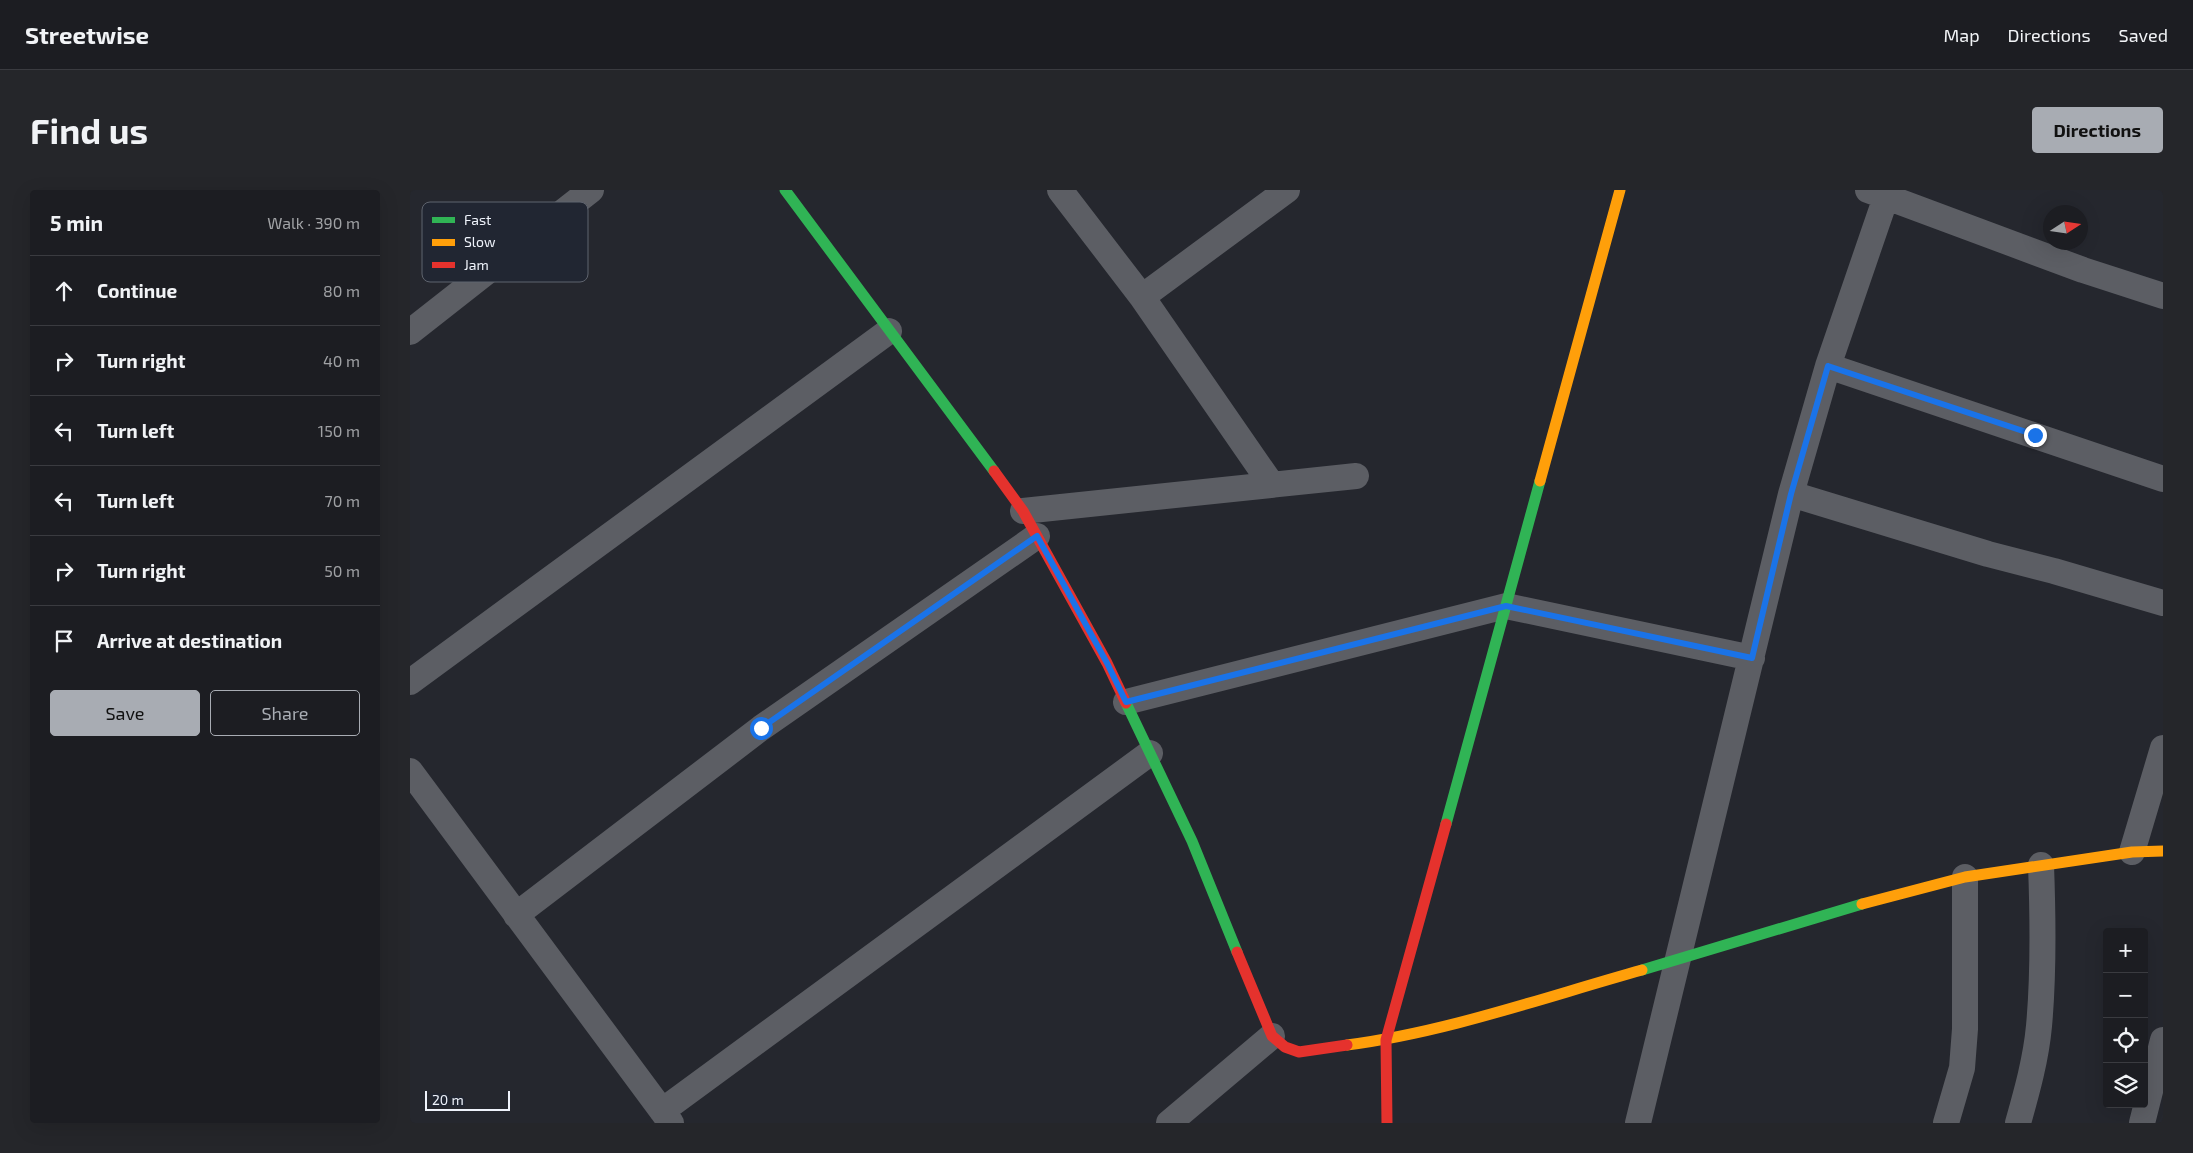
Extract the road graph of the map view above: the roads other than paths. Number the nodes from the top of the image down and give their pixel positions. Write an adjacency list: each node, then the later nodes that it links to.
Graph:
1 (591, 190): 7 (street)
2 (785, 190): 11 (street)
3 (1060, 190): 10 (street)
4 (1287, 190): 10 (street)
5 (1620, 190): 21 (street)
6 (1877, 193): 9 (street); 13 (street)
7 (576, 202)
8 (474, 282): 12 (street)
9 (2163, 296)
10 (1142, 297): 16 (street)
11 (889, 331): 18 (street); 23 (street)
12 (410, 332)
13 (1828, 366): 15 (street); 17 (street)
14 (1356, 476): 16 (street)
15 (2163, 479)
16 (1272, 484): 18 (street)
17 (1791, 494): 20 (street); 22 (street)
18 (1023, 510): 19 (street)
19 (1037, 536): 24 (street); 32 (street)
20 (2163, 602)
21 (1506, 606): 22 (street); 24 (street); 35 (street)
22 (1752, 658): 33 (street)
23 (410, 682)
24 (1126, 702): 26 (street)
25 (2163, 748): 29 (street)
26 (1150, 753): 34 (street); 37 (street)
27 (410, 771): 32 (street)
28 (2163, 851): 29 (street)
29 (2132, 852): 30 (street)
30 (2041, 865): 31 (street); 42 (street)
31 (1965, 877): 33 (street); 41 (street)
32 (516, 915): 37 (street)
33 (1679, 959): 35 (street); 40 (street)
34 (1272, 1036): 35 (street); 38 (street)
35 (1386, 1040): 39 (street)
36 (2163, 1040): 43 (street)
37 (667, 1117)
38 (1169, 1123)
39 (1387, 1123)
40 (1638, 1123)
41 (1946, 1123)
42 (2018, 1123)
43 (2142, 1123)

